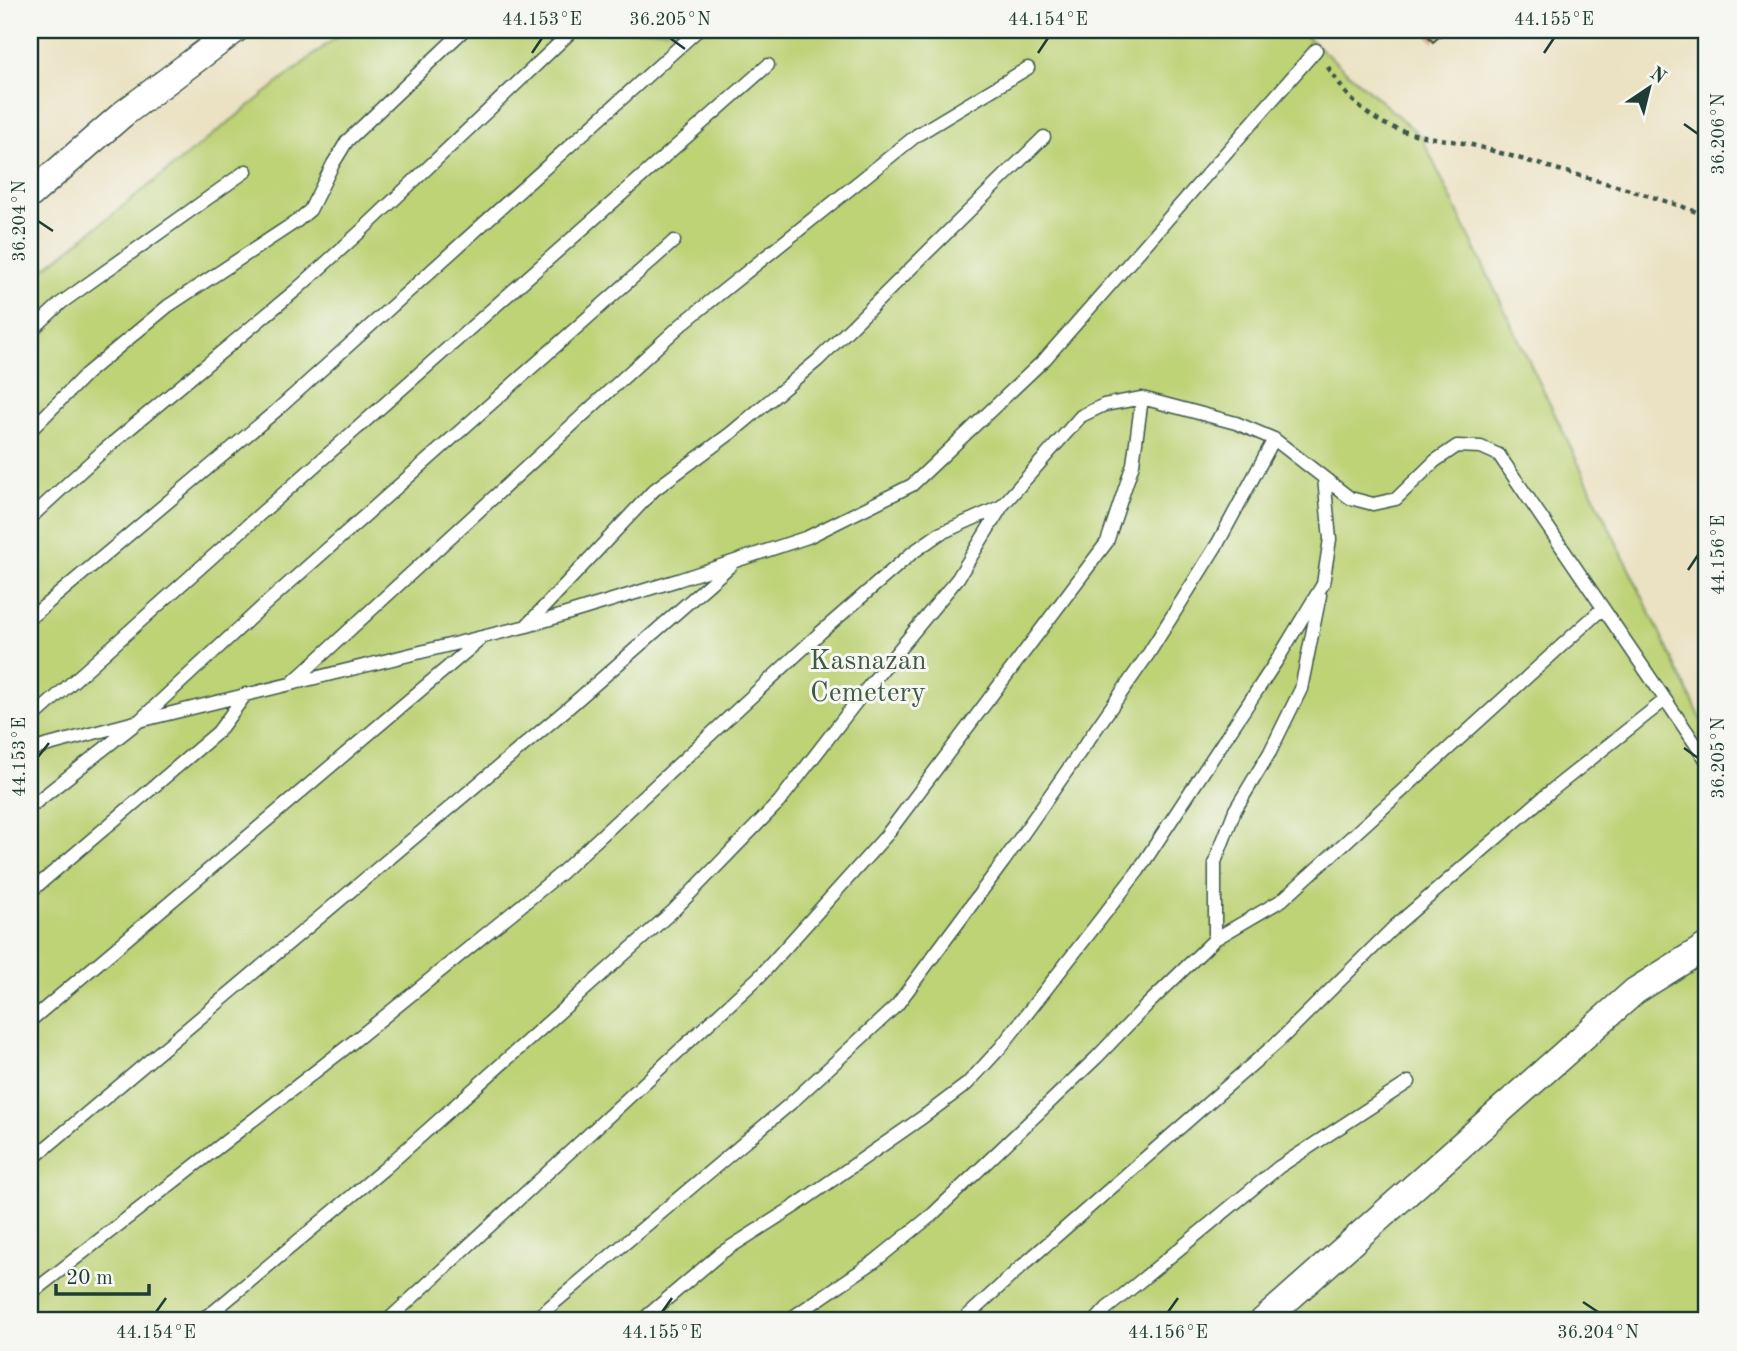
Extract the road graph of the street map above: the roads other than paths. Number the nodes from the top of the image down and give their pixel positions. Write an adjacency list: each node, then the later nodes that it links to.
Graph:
1 (235, 30): 10 (street)
2 (464, 30): 14 (lane)
3 (573, 30): 18 (lane)
4 (698, 30): 22 (lane)
5 (1316, 50): 19 (lane)
6 (768, 65): 28 (lane)
7 (1028, 68): 25 (lane)
8 (1044, 137): 23 (lane)
9 (246, 171): 12 (lane)
10 (30, 195)
11 (674, 242): 29 (lane)
12 (30, 332)
13 (1142, 398): 15 (lane); 17 (lane); 41 (lane)
14 (30, 431)
15 (1274, 439): 16 (lane); 42 (lane)
16 (1324, 478): 20 (lane); 21 (lane)
17 (1003, 506): 39 (lane); 40 (lane)
18 (30, 518)
19 (736, 560): 23 (lane); 38 (lane)
20 (1322, 584): 34 (lane); 43 (lane)
21 (1603, 608): 27 (lane); 34 (lane)
22 (30, 618)
23 (527, 626): 24 (lane)
24 (483, 636): 25 (lane); 36 (lane)
25 (292, 683): 26 (lane)
26 (246, 694): 29 (lane); 33 (lane)
27 (1665, 700): 31 (lane); 45 (lane)
28 (30, 720)
29 (139, 720): 30 (lane); 32 (lane)
30 (30, 750)
31 (1707, 761)
32 (30, 807)
33 (30, 892)
34 (1215, 939): 44 (lane)
35 (1707, 947): 47 (street)
36 (30, 1021)
37 (1409, 1082): 46 (lane)
38 (30, 1161)
39 (30, 1294)
40 (198, 1321)
41 (387, 1321)
42 (533, 1321)
43 (641, 1321)
44 (787, 1321)
45 (962, 1321)
46 (1096, 1321)
47 (1263, 1321)

